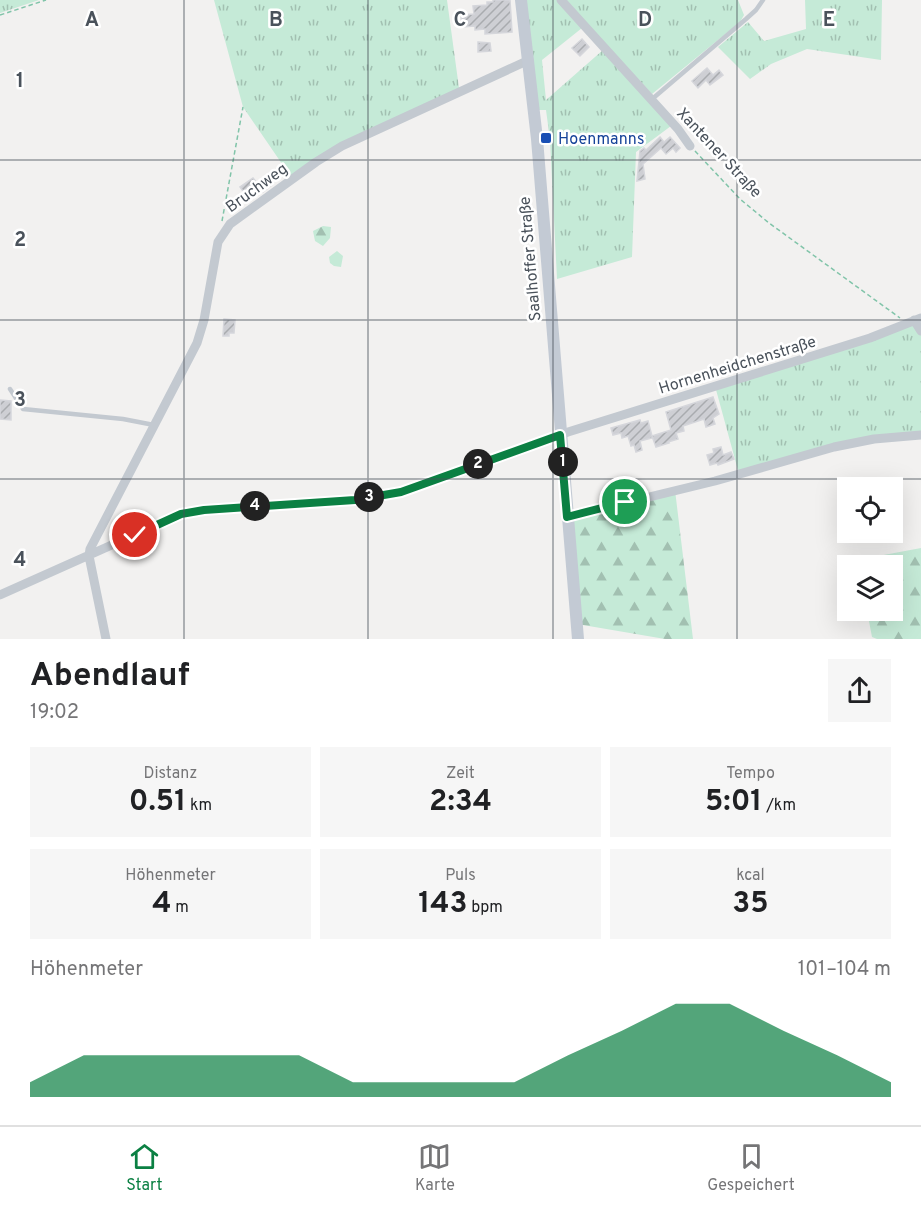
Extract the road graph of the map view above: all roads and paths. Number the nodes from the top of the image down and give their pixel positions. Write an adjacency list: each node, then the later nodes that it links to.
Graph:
1 (46, 0): 5 (path)
2 (521, 0): 6 (main road, Saalhoffer Straße)
3 (561, 0): 7 (street, Xantener Straße)
4 (763, 0): 7 (lane)
5 (0, 15)
6 (529, 60): 10 (street, Bruchweg); 15 (main road, Saalhoffer Straße)
7 (651, 100): 9 (street, Xantener Straße)
8 (243, 107): 10 (path)
9 (690, 146): 11 (path, Xantener Straße)
10 (218, 242): 14 (street, Bruchweg)
11 (914, 320): 12 (street); 15 (street, Hornenheidchenstraße)
12 (921, 331)
13 (10, 389): 14 (lane)
14 (154, 425): 18 (street, Bruchweg)
15 (560, 435): 17 (main road, Saalhoffer Straße); 18 (street, Hornenheidchenstraße)
16 (921, 435): 17 (street)
17 (567, 517): 22 (main road, Saalhoffer Straße)
18 (89, 556): 20 (street, Hornenheidchenstraße); 21 (street)
19 (0, 585): 20 (street)
20 (5, 593)
21 (106, 639)
22 (578, 639)

